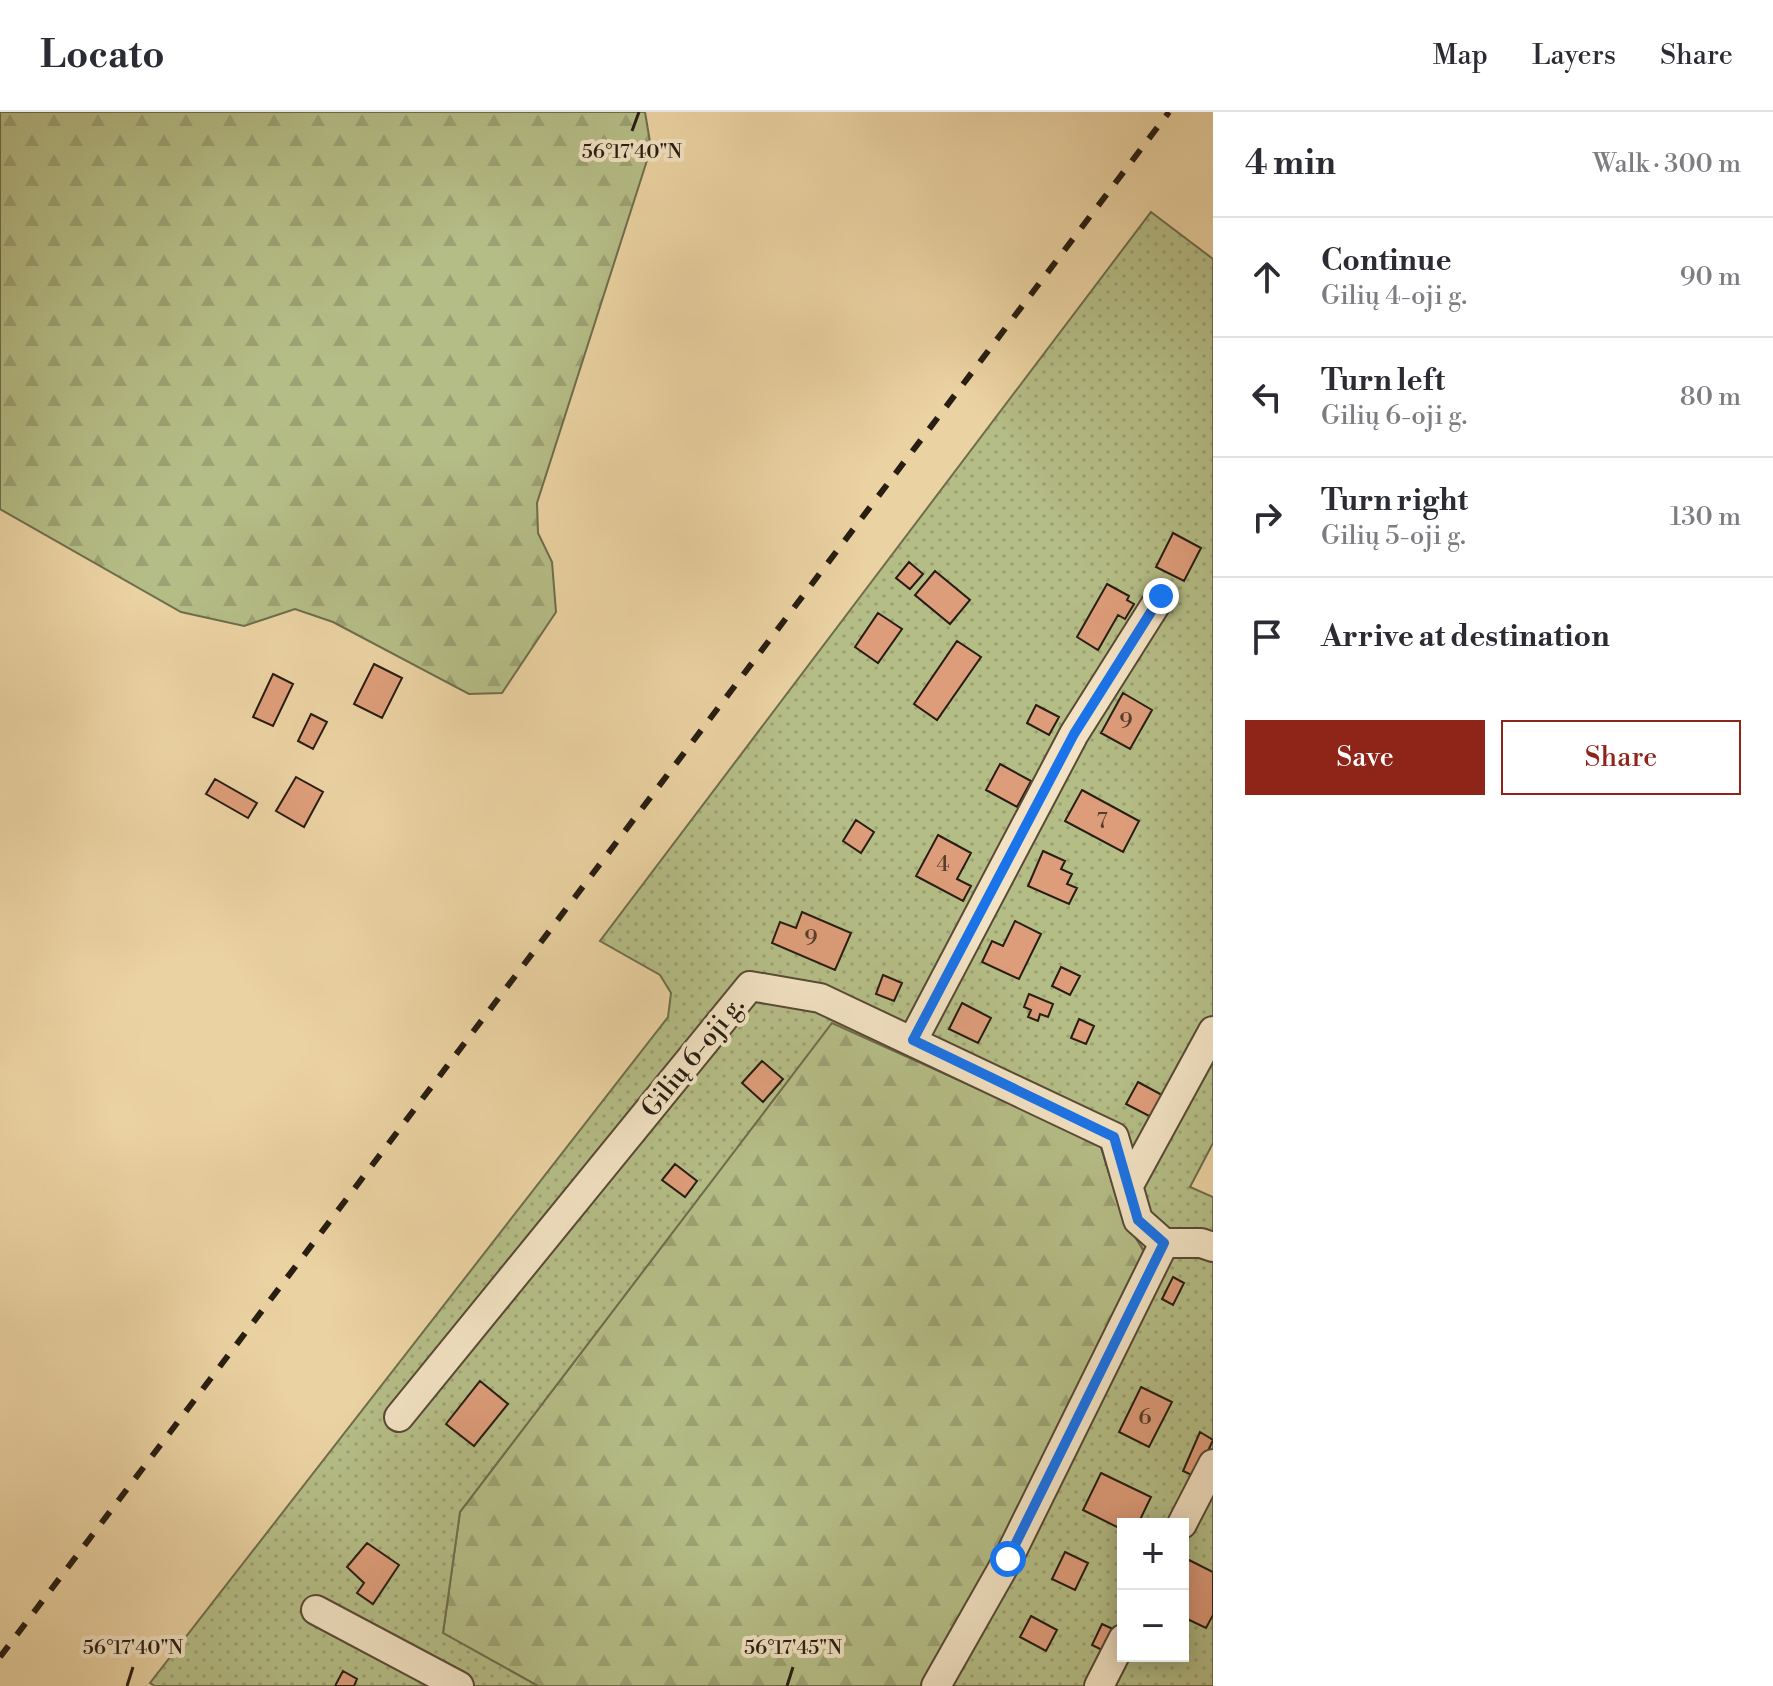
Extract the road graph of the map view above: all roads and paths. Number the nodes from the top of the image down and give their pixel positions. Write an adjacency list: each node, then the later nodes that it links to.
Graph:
1 (1161, 596): 3 (street)
2 (1213, 1031): 4 (street)
3 (913, 1040): 4 (street, Gilių 6-oji g.); 7 (street, Gilių 6-oji g.)
4 (1129, 1185): 5 (street, Gilių 6-oji g.)
5 (1164, 1243): 6 (street); 13 (street)
6 (1213, 1247)
7 (399, 1417)
8 (1213, 1464): 9 (street)
9 (1185, 1518)
10 (316, 1610): 12 (street)
11 (1117, 1651): 14 (street)
12 (459, 1686)
13 (936, 1686)
14 (1099, 1686)

